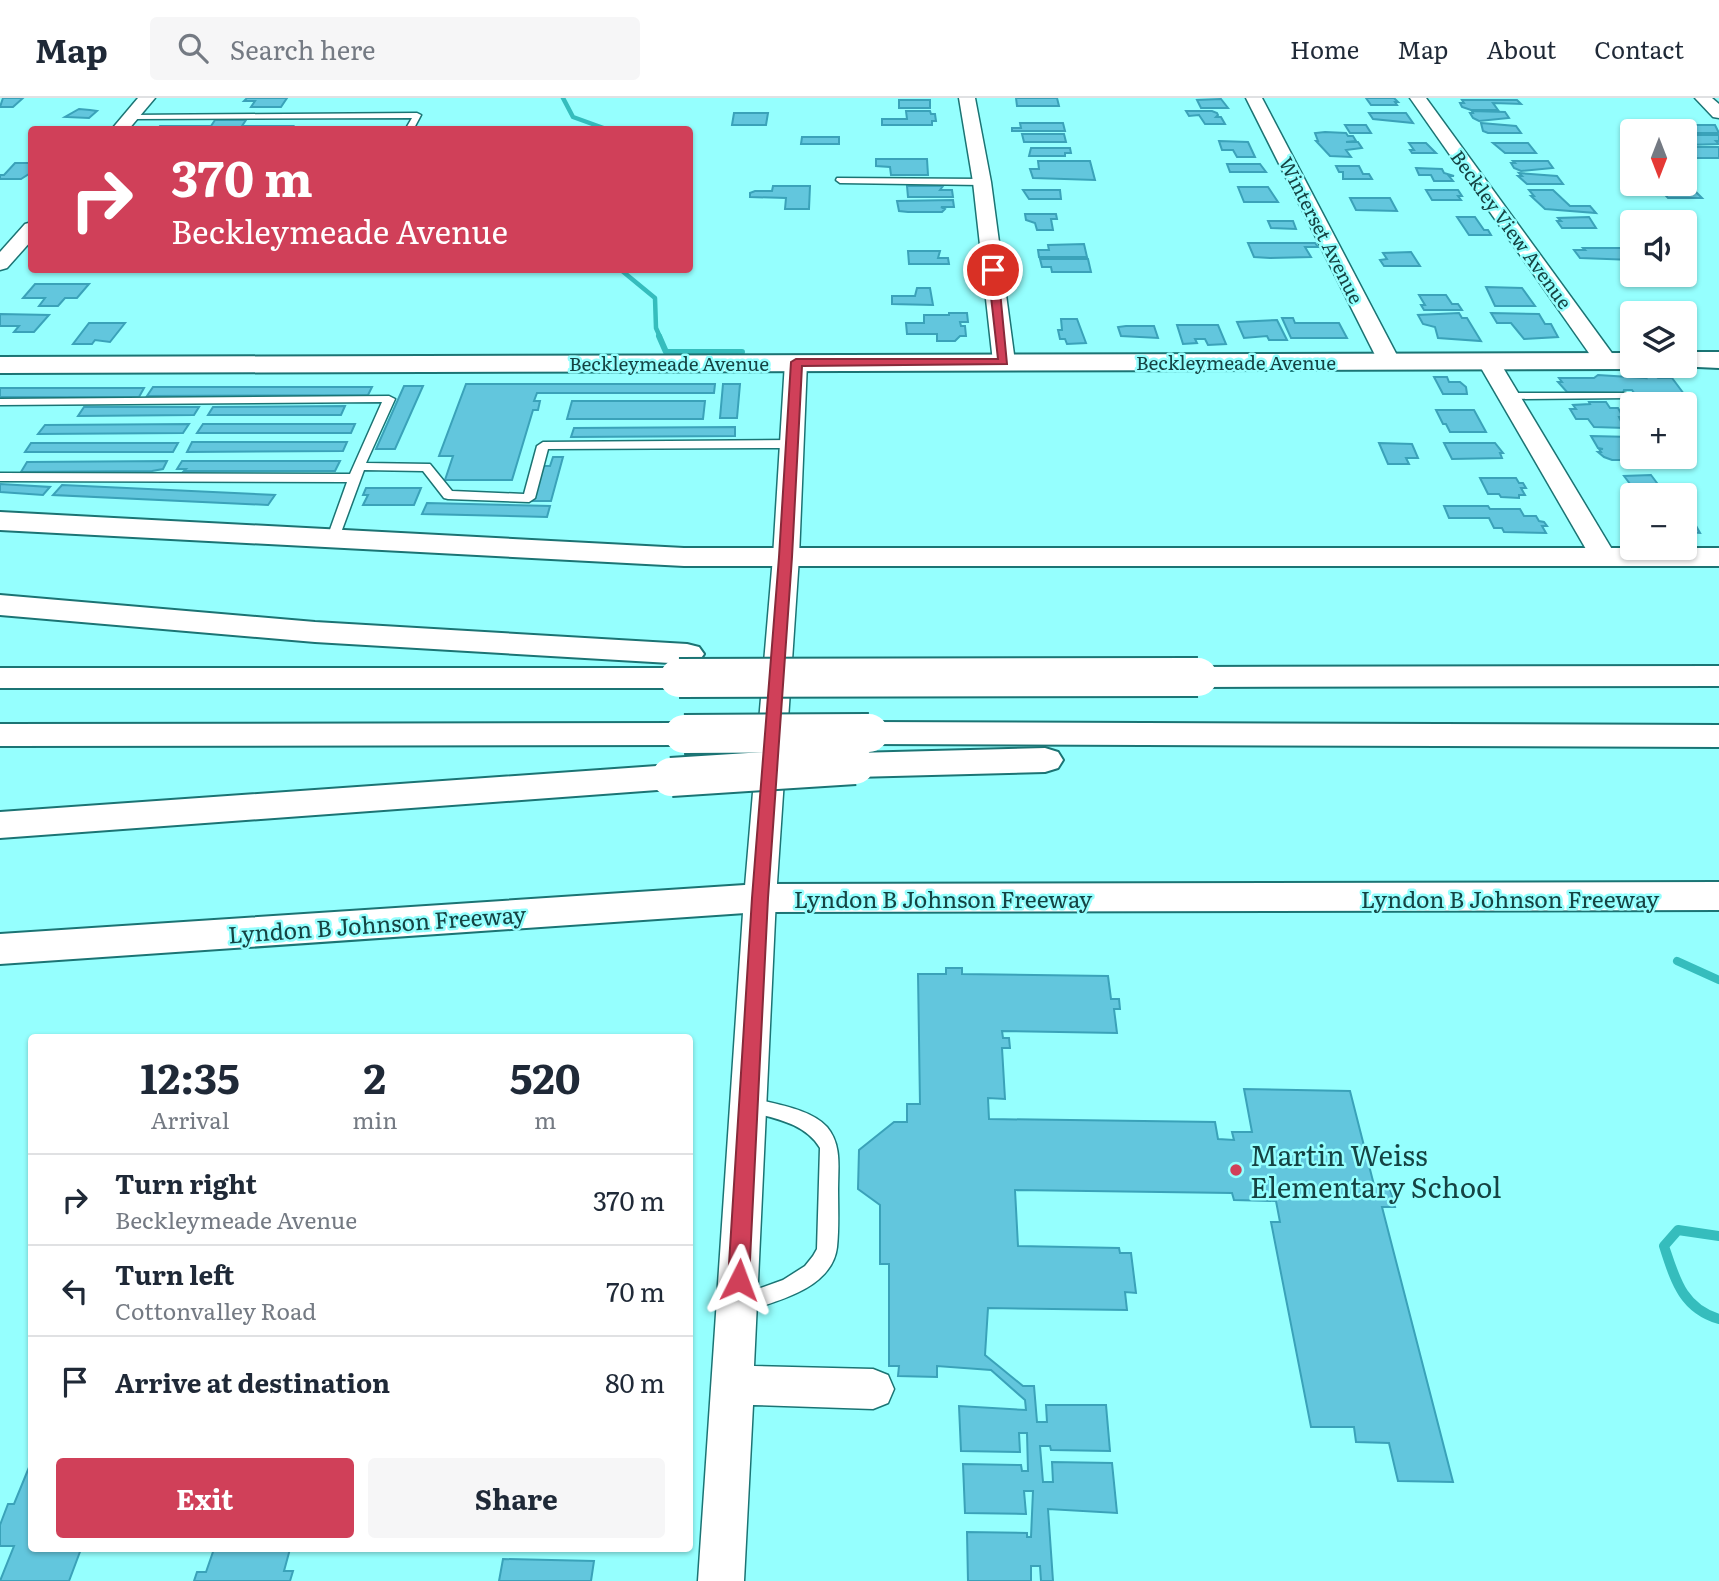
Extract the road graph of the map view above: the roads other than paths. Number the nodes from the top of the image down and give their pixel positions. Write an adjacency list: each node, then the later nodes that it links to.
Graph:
1 (147, 98): 7 (street)
2 (967, 98): 10 (street)
3 (1254, 98): 16 (street, Winterset Avenue)
4 (1418, 98): 13 (street, Beckley View Avenue)
5 (1703, 98): 6 (street)
6 (1719, 113)
7 (125, 123): 8 (lane)
8 (411, 126)
9 (840, 180): 10 (lane)
10 (982, 182): 19 (street)
11 (28, 232): 12 (street)
12 (0, 264)
13 (1620, 360): 17 (main road, Beckleymeade Avenue)
14 (1697, 360): 15 (main road)
15 (1719, 360)
16 (1389, 361): 17 (main road, Beckleymeade Avenue); 19 (main road, Beckleymeade Avenue)
17 (1488, 361): 21 (street)
18 (796, 362): 19 (main road, Beckleymeade Avenue); 20 (main road, Beckleymeade Avenue); 24 (street)
19 (1004, 362)
20 (0, 365)
21 (1509, 396): 22 (lane); 29 (street)
22 (1620, 396)
23 (0, 402): 25 (lane)
24 (792, 444): 25 (lane); 30 (street)
25 (357, 472): 26 (lane); 28 (lane)
26 (0, 477)
27 (0, 521): 28 (main road)
28 (332, 538): 30 (main road)
29 (1603, 556): 30 (main road); 31 (main road)
30 (786, 557): 45 (street)
31 (1719, 558)
32 (0, 605): 33 (main road)
33 (683, 666): 35 (main road, bridge); 37 (main road)
34 (0, 672): 37 (main road)
35 (1719, 676)
36 (0, 678): 37 (main road)
37 (95, 678)
38 (0, 735): 39 (main road)
39 (546, 735): 41 (main road, bridge); 42 (main road)
40 (1719, 736): 41 (main road)
41 (862, 749): 43 (main road, bridge)
42 (0, 754)
43 (0, 825)
44 (1719, 896): 45 (main road, Lyndon B Johnson Freeway)
45 (760, 898): 46 (main road, Lyndon B Johnson Freeway); 47 (street)
46 (0, 949)
47 (748, 1104): 48 (street); 48 (lane)
48 (737, 1305): 49 (street)
49 (732, 1385): 50 (street); 51 (street)
50 (873, 1389)
51 (721, 1581)

